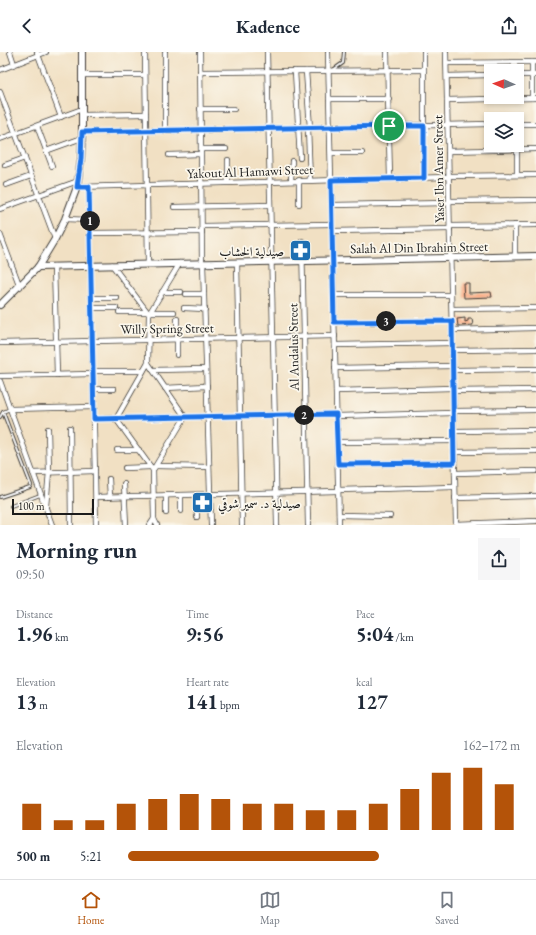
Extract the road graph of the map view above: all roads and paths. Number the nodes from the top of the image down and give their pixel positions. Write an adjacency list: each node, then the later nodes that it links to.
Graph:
1 (10, 52): 16 (street)
2 (46, 52): 13 (street)
3 (82, 52): 25 (street)
4 (145, 52): 26 (street)
5 (165, 52): 53 (street)
6 (200, 52): 24 (street)
7 (267, 52): 20 (street)
8 (328, 52): 23 (street)
9 (344, 52): 23 (lane)
10 (388, 52): 18 (street)
11 (424, 52): 19 (street)
12 (446, 52): 15 (street, Yaser Ibn Amer Street)
13 (38, 54): 16 (street); 39 (street)
14 (534, 62): 15 (street); 28 (street)
15 (447, 63): 29 (street, Yaser Ibn Amer Street)
16 (14, 64): 17 (street)
17 (0, 70)
18 (388, 70): 19 (street); 23 (street); 33 (street)
19 (424, 70): 46 (street)
20 (267, 71): 21 (street); 24 (street); 50 (street)
21 (295, 71): 22 (street); 47 (street)
22 (306, 71): 23 (street); 48 (street)
23 (331, 71): 32 (street)
24 (200, 72): 35 (street)
25 (82, 75): 26 (street); 37 (street)
26 (145, 75): 38 (street)
27 (484, 75): 29 (street)
28 (534, 75): 31 (street)
29 (447, 76): 34 (street, Yaser Ibn Amer Street)
30 (0, 92): 55 (street)
31 (534, 98): 34 (street)
32 (329, 99): 33 (street); 49 (street)
33 (389, 99): 45 (street)
34 (447, 100): 43 (street, Yaser Ibn Amer Street)
35 (200, 109): 36 (street); 51 (street)
36 (234, 109)
37 (82, 112): 38 (street); 39 (street); 56 (street)
38 (146, 114): 52 (street)
39 (61, 117): 44 (street)
40 (484, 124): 43 (street)
41 (524, 124): 42 (street)
42 (536, 124)
43 (448, 125): 46 (street); 63 (street, Yaser Ibn Amer Street)
44 (37, 126): 55 (street); 62 (street)
45 (389, 126): 46 (street); 49 (street); 79 (street)
46 (424, 126): 80 (street)
47 (298, 128): 48 (street); 50 (street); 70 (street)
48 (309, 128): 49 (street); 82 (street)
49 (330, 128): 66 (street)
50 (269, 129): 51 (street); 84 (street)
51 (201, 130): 53 (street); 64 (street)
52 (146, 131): 53 (street); 56 (street); 90 (street)
53 (165, 131)
54 (0, 133): 57 (street)
55 (15, 134): 57 (street); 69 (street)
56 (82, 135): 62 (street); 88 (street)
57 (1, 139)
58 (524, 148): 61 (street)
59 (226, 149): 64 (street)
60 (484, 149): 63 (street)
61 (536, 149)
62 (46, 151): 74 (street)
63 (448, 151): 78 (street, Yaser Ibn Amer Street)
64 (201, 152): 68 (street); 87 (street)
65 (517, 152): 75 (street)
66 (331, 153): 67 (street); 83 (street)
67 (362, 153)
68 (169, 155)
69 (25, 158): 73 (street); 77 (street)
70 (300, 158)
71 (228, 160): 86 (street)
72 (292, 161): 85 (street)
73 (5, 165)
74 (52, 166)
75 (517, 175): 76 (street, Yakout Al Hamawi Street); 78 (street, Yakout Al Hamawi Street)
76 (536, 175)
77 (31, 176): 89 (street); 92 (street)
78 (449, 176): 80 (street, Yakout Al Hamawi Street); 94 (street, Yaser Ibn Amer Street)
79 (390, 178): 80 (street, Yakout Al Hamawi Street); 83 (street, Yakout Al Hamawi Street)
80 (424, 178)
81 (299, 180): 82 (street, Yakout Al Hamawi Street); 85 (street, Yakout Al Hamawi Street); 95 (street)
82 (310, 180): 83 (street, Yakout Al Hamawi Street)
83 (331, 180): 96 (street)
84 (270, 181): 85 (street, Yakout Al Hamawi Street); 86 (street, Yakout Al Hamawi Street); 97 (street)
85 (292, 181)
86 (228, 182): 87 (street, Yakout Al Hamawi Street)
87 (201, 183): 90 (street, Yakout Al Hamawi Street); 99 (street)
88 (78, 184): 91 (street, Yakout Al Hamawi Street); 92 (street, Yakout Al Hamawi Street); 101 (street)
89 (6, 185)
90 (147, 185): 91 (street, Yakout Al Hamawi Street); 110 (street)
91 (89, 187): 102 (street)
92 (38, 195): 100 (street, Yakout Al Hamawi Street); 113 (street)
93 (536, 200): 94 (street)
94 (449, 202): 96 (street); 107 (street, Yaser Ibn Amer Street)
95 (299, 204)
96 (332, 205): 103 (street)
97 (270, 206): 99 (street); 104 (street)
98 (174, 207): 99 (street)
99 (202, 207): 108 (street)
100 (0, 209)
101 (65, 219): 102 (street); 113 (street)
102 (90, 220): 111 (street)
103 (332, 224): 104 (street); 109 (street)
104 (271, 225): 108 (street); 120 (street)
105 (515, 225): 106 (street); 107 (street); 115 (street)
106 (536, 225)
107 (450, 227): 109 (street); 117 (street, Yaser Ibn Amer Street)
108 (202, 229): 110 (street); 123 (street)
109 (332, 231): 119 (street)
110 (148, 232): 111 (street); 124 (street)
111 (90, 233): 125 (street)
112 (0, 234): 129 (street)
113 (56, 239): 128 (street)
114 (302, 241): 118 (street, Al Andalus Street)
115 (515, 256): 116 (street, Salah Al Din Ibrahim Street); 117 (street, Salah Al Din Ibrahim Street)
116 (536, 256)
117 (450, 257): 119 (street, Salah Al Din Ibrahim Street); 135 (street, Yaser Ibn Amer Street)
118 (303, 260): 119 (street, Salah Al Din Ibrahim Street); 120 (street, Salah Al Din Ibrahim Street); 151 (street, Al Andalus Street)
119 (333, 260): 134 (street)
120 (272, 261): 121 (street, Salah Al Din Ibrahim Street); 153 (street)
121 (237, 262): 123 (street, Salah Al Din Ibrahim Street); 155 (street)
122 (180, 263): 123 (street, Salah Al Din Ibrahim Street); 124 (street, Salah Al Din Ibrahim Street); 130 (street)
123 (203, 263): 133 (street)
124 (148, 264): 126 (street, Salah Al Din Ibrahim Street)
125 (91, 265): 126 (street, Salah Al Din Ibrahim Street); 127 (street, Salah Al Din Ibrahim Street); 136 (street)
126 (112, 265): 144 (street)
127 (54, 266): 128 (street, Salah Al Din Ibrahim Street); 159 (street)
128 (38, 267): 129 (street)
129 (20, 287): 138 (street)
130 (162, 292): 131 (street); 144 (street)
131 (181, 292)
132 (186, 294): 133 (street)
133 (204, 294): 141 (street)
134 (334, 295): 135 (street); 148 (street)
135 (451, 295): 143 (street, Yaser Ibn Amer Street)
136 (92, 298): 137 (street); 139 (street)
137 (117, 298)
138 (0, 305)
139 (92, 308): 144 (street); 158 (street)
140 (184, 308): 141 (street)
141 (205, 308): 154 (street)
142 (536, 308): 143 (street)
143 (452, 309): 147 (street, Yaser Ibn Amer Street)
144 (149, 312): 145 (street); 157 (street)
145 (174, 312)
146 (177, 319): 156 (street)
147 (452, 321): 148 (street); 150 (street, Yaser Ibn Amer Street)
148 (334, 322): 152 (street)
149 (536, 328): 150 (street)
150 (452, 330): 161 (street, Yaser Ibn Amer Street)
151 (304, 336): 152 (street, Willy Spring Street); 153 (street, Willy Spring Street); 190 (street, Al Andalus Street)
152 (335, 336): 162 (street)
153 (273, 337): 155 (street, Willy Spring Street); 189 (street)
154 (206, 338): 155 (street, Willy Spring Street); 156 (street, Willy Spring Street); 169 (street)
155 (239, 338): 192 (street)
156 (177, 339): 157 (street, Willy Spring Street); 165 (street)
157 (148, 340): 158 (street, Willy Spring Street); 166 (street)
158 (93, 341): 159 (street, Willy Spring Street); 173 (street)
159 (56, 342): 160 (street, Willy Spring Street); 174 (street)
160 (0, 343)
161 (452, 343): 162 (street); 164 (street, Yaser Ibn Amer Street)
162 (335, 345): 167 (street)
163 (536, 349): 164 (street)
164 (452, 350): 168 (street, Yaser Ibn Amer Street)
165 (177, 355)
166 (148, 362): 171 (street); 172 (street)
167 (335, 368): 168 (street); 183 (street)
168 (453, 368): 170 (street); 181 (street, Yaser Ibn Amer Street)
169 (206, 369): 171 (street); 177 (street)
170 (536, 369)
171 (153, 370): 178 (street)
172 (143, 371): 173 (street); 197 (street)
173 (93, 372): 174 (street); 179 (street)
174 (56, 375): 175 (street)
175 (0, 376)
176 (0, 381): 185 (street)
177 (207, 386): 178 (street); 195 (street)
178 (165, 388): 194 (street)
179 (94, 389): 180 (street); 184 (street)
180 (114, 389)
181 (453, 390): 182 (street); 183 (street); 188 (street, Yaser Ibn Amer Street)
182 (536, 390)
183 (336, 391): 191 (street)
184 (94, 407): 185 (street); 196 (street)
185 (10, 409): 187 (lane); 217 (street)
186 (536, 410): 188 (street)
187 (3, 412): 193 (lane); 233 (lane)
188 (454, 412): 191 (street); 201 (street, Yaser Ibn Amer Street)
189 (275, 415): 190 (street); 192 (street); 224 (street)
190 (306, 415): 191 (street); 223 (street, Al Andalus Street)
191 (336, 415): 203 (street)
192 (240, 416): 195 (street); 225 (street)
193 (0, 417)
194 (185, 417): 195 (street); 197 (street); 212 (street)
195 (208, 417): 210 (street)
196 (94, 419): 197 (street); 213 (street)
197 (116, 419): 205 (street)
198 (70, 428): 216 (street)
199 (48, 429): 215 (street)
200 (536, 430): 201 (street)
201 (454, 431): 202 (street, Yaser Ibn Amer Street)
202 (454, 441): 203 (street); 207 (street, Yaser Ibn Amer Street)
203 (337, 442): 209 (street)
204 (117, 450): 205 (street)
205 (139, 450): 212 (street)
206 (536, 451): 207 (street)
207 (454, 452): 208 (street, Yaser Ibn Amer Street)
208 (454, 463): 209 (street); 218 (street, Yaser Ibn Amer Street)
209 (338, 464): 222 (street)
210 (209, 466): 212 (street); 229 (street)
211 (125, 468): 212 (street)
212 (153, 468): 230 (street)
213 (95, 471): 216 (street); 236 (street)
214 (536, 471): 218 (street)
215 (49, 472): 216 (street); 217 (street); 239 (street)
216 (70, 472): 249 (street)
217 (33, 473): 226 (street)
218 (455, 473): 221 (street, Yaser Ibn Amer Street)
219 (109, 479): 234 (street)
220 (124, 484): 235 (street)
221 (455, 487): 222 (street); 237 (street, Yaser Ibn Amer Street)
222 (338, 491): 223 (street); 242 (street)
223 (308, 492): 224 (street); 257 (street, Al Andalus Street)
224 (276, 493): 225 (street); 256 (street)
225 (242, 494): 229 (street); 255 (street)
226 (41, 495): 238 (lane); 239 (street)
227 (181, 495): 228 (street); 231 (street); 240 (street)
228 (196, 495): 229 (street); 244 (street)
229 (210, 495): 254 (street)
230 (153, 496): 231 (street); 235 (street); 245 (street)
231 (166, 496): 241 (street)
232 (536, 496): 237 (street)
233 (0, 497)
234 (110, 497): 235 (street); 236 (street)
235 (125, 497): 251 (street)
236 (96, 498): 250 (street)
237 (455, 498): 247 (street, Yaser Ibn Amer Street)
238 (11, 506)
239 (46, 508): 248 (street)
240 (181, 511)
241 (166, 513)
242 (339, 515): 243 (street); 258 (street)
243 (390, 516)
244 (196, 517)
245 (154, 519): 252 (street); 253 (street)
246 (536, 521): 247 (street)
247 (456, 524)
248 (52, 525)
249 (71, 525)
250 (96, 525)
251 (126, 525)
252 (150, 525)
253 (158, 525)
254 (211, 525)
255 (242, 525)
256 (277, 525)
257 (308, 525)
258 (339, 525)

